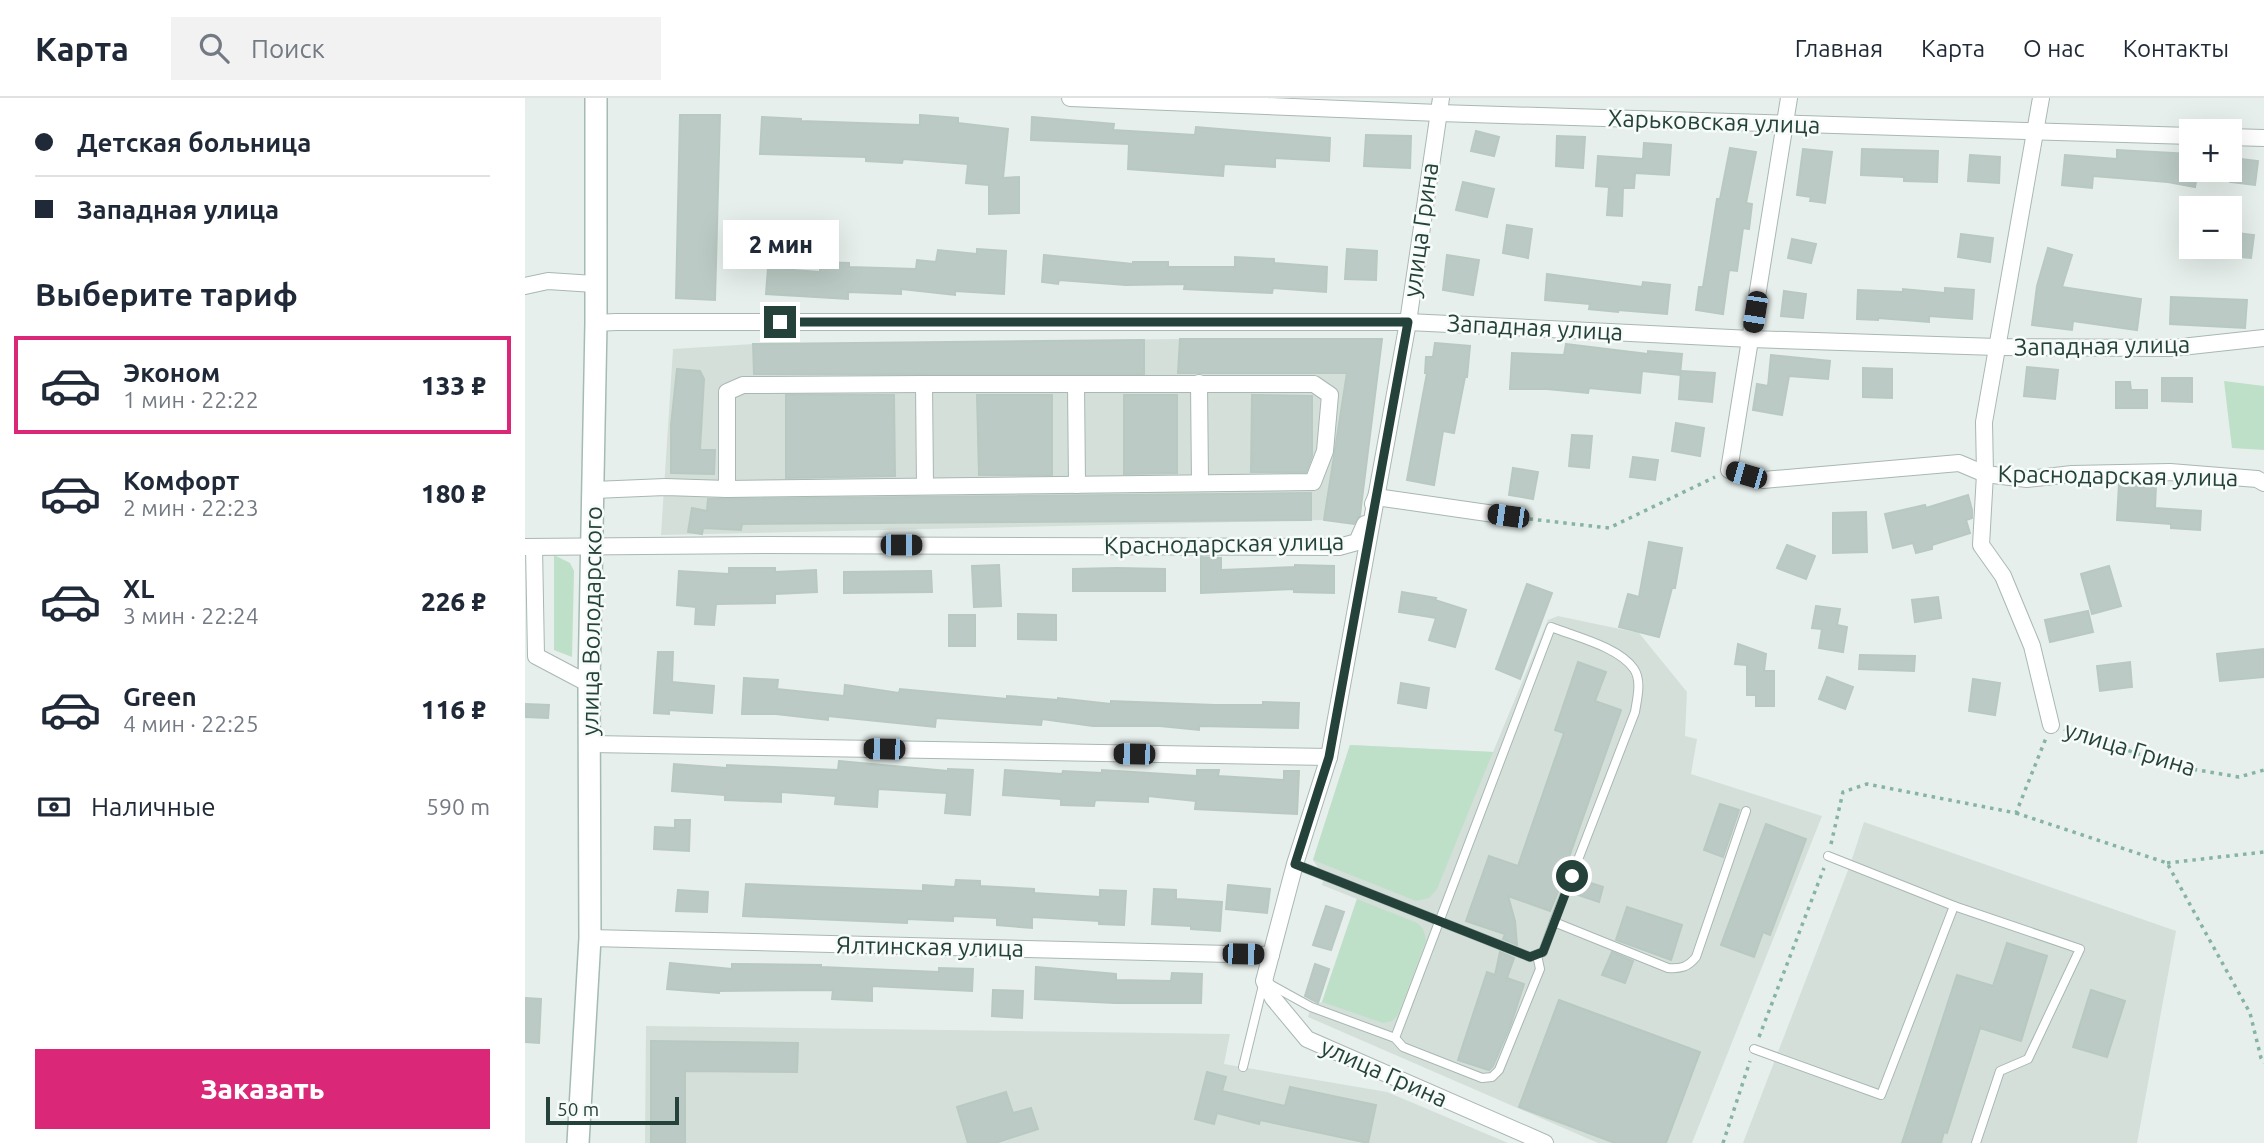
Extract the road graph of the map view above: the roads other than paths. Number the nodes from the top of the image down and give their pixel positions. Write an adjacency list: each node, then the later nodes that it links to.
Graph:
1 (596, 98): 11 (main road, улица Володарского)
2 (1070, 98): 5 (street, Харьковская улица)
3 (1789, 98): 6 (street)
4 (2042, 98): 7 (street)
5 (1440, 106): 6 (street, Харьковская улица); 13 (street, улица Грина)
6 (1785, 124): 7 (street, Харьковская улица); 16 (street)
7 (2035, 132): 8 (street, Харьковская улица); 17 (street)
8 (2179, 136)
9 (2242, 137): 10 (street)
10 (2264, 138)
11 (594, 284): 12 (street); 14 (main road, улица Володарского)
12 (525, 286)
13 (1408, 322): 14 (street, Западная улица); 16 (street, Западная улица); 28 (street, улица Грина)
14 (596, 323): 26 (main road, улица Володарского)
15 (2264, 338): 17 (street, Западная улица)
16 (1751, 339): 17 (street, Западная улица); 21 (street, Краснодарская улица)
17 (1997, 347): 21 (street)
18 (1199, 383): 20 (street); 22 (street); 22 (street)
19 (924, 384): 20 (street); 25 (street); 27 (street)
20 (1076, 384): 24 (street)
21 (1986, 474): 23 (street, Краснодарская улица); 33 (street)
22 (1200, 483): 24 (street)
23 (2264, 483)
24 (1077, 485): 25 (street)
25 (925, 486): 27 (street)
26 (594, 489): 27 (street); 30 (main road, улица Володарского)
27 (727, 489)
28 (1376, 497): 29 (street); 30 (street, Краснодарская улица); 35 (street, улица Грина)
29 (1508, 516)
30 (593, 546): 31 (street); 32 (main road, улица Володарского)
31 (530, 547): 32 (street)
32 (589, 684): 34 (main road, улица Володарского)
33 (2051, 725)
34 (591, 744): 35 (street); 42 (main road, улица Володарского)
35 (1329, 757): 38 (street, улица Грина)
36 (1747, 811): 41 (lane)
37 (1828, 856): 39 (lane)
38 (1295, 864): 40 (lane); 43 (street, улица Грина)
39 (1954, 906): 47 (lane); 51 (lane)
40 (1438, 922): 41 (lane); 44 (lane); 46 (lane)
41 (1554, 922): 44 (lane)
42 (590, 937): 43 (street, Ялтинская улица); 49 (main road, улица Володарского)
43 (1271, 955): 45 (street, улица Грина)
44 (1537, 955): 46 (lane)
45 (1264, 981): 46 (lane); 48 (lane); 50 (street, улица Грина)
46 (1395, 1038)
47 (1754, 1049)
48 (1243, 1067)
49 (578, 1143)
50 (1545, 1143)
51 (1976, 1143)

